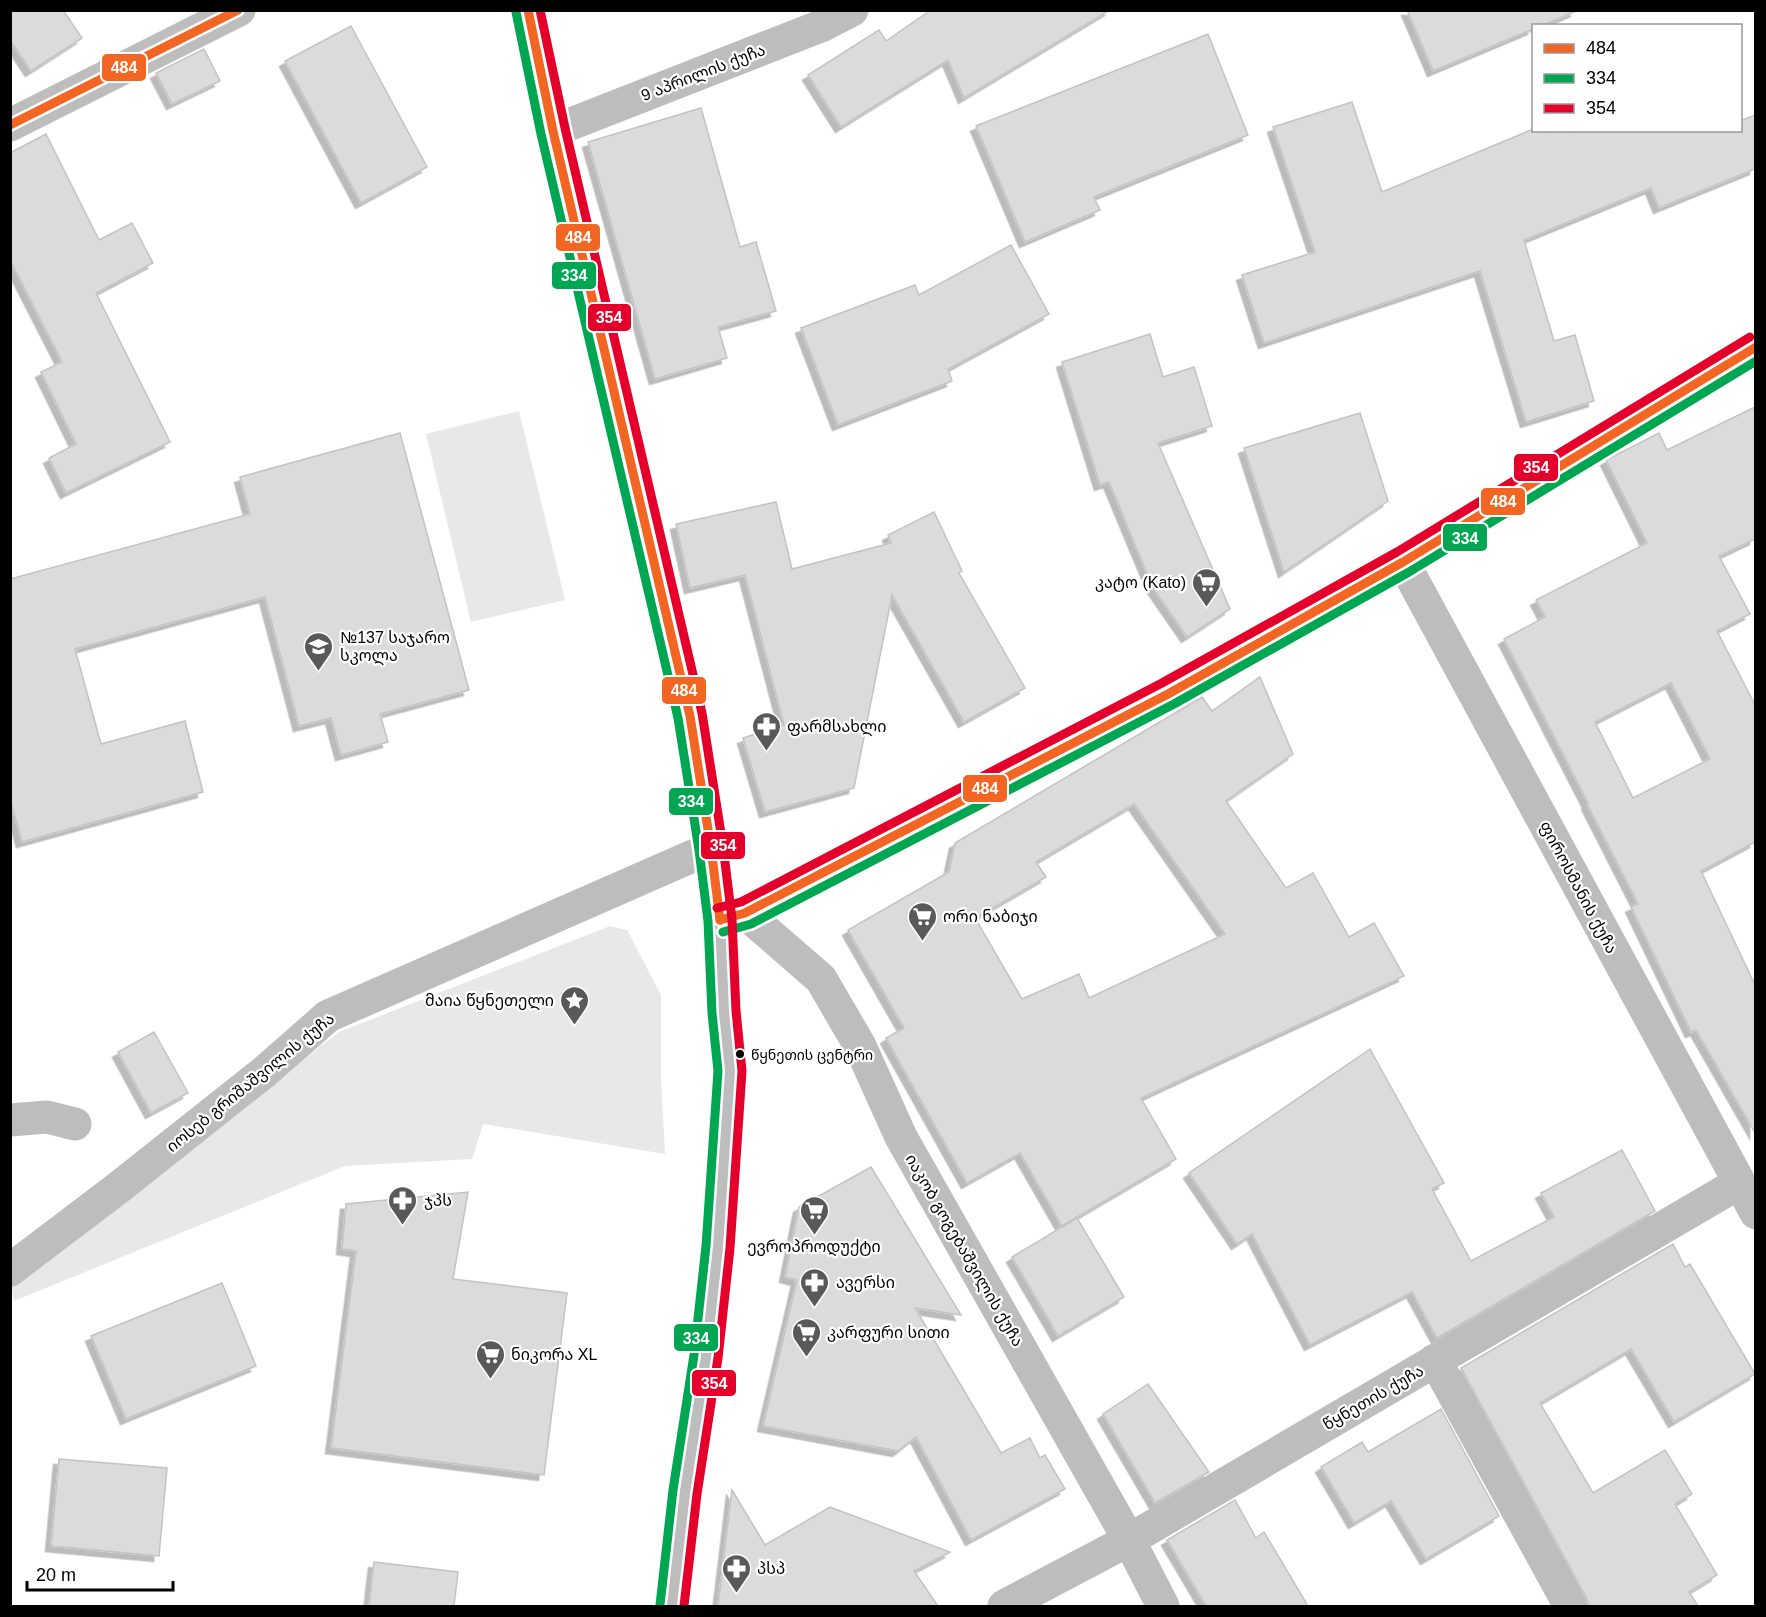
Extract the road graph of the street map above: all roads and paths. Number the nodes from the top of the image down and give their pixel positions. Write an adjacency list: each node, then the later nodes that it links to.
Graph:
1 (239, 10): 4 (street)
2 (528, 10): 5 (street)
3 (852, 10): 5 (street, 9 აპრილის ქუჩა)
4 (10, 125)
5 (553, 131): 8 (street)
6 (1755, 347): 7 (street)
7 (1403, 562): 9 (street); 12 (street, ფიროსმანის ქუჩა)
8 (711, 848): 9 (street); 14 (street, იოსებ გრიშაშვილის ქუჩა)
9 (732, 916): 16 (street, იაკობ გოგებაშვილის ქუჩა); 17 (street)
10 (10, 1120): 11 (street)
11 (75, 1124)
12 (1739, 1183): 13 (street, ფიროსმანის ქუჩა); 15 (street, წყნეთის ქუჩა)
13 (1755, 1213)
14 (10, 1270)
15 (1435, 1360): 16 (street, წყნეთის ქუჩა); 20 (street)
16 (1129, 1540): 18 (street, წყნეთის ქუჩა); 19 (street, იაკობ გოგებაშვილის ქუჩა)
17 (672, 1606)
18 (1004, 1606)
19 (1163, 1606)
20 (1570, 1606)

